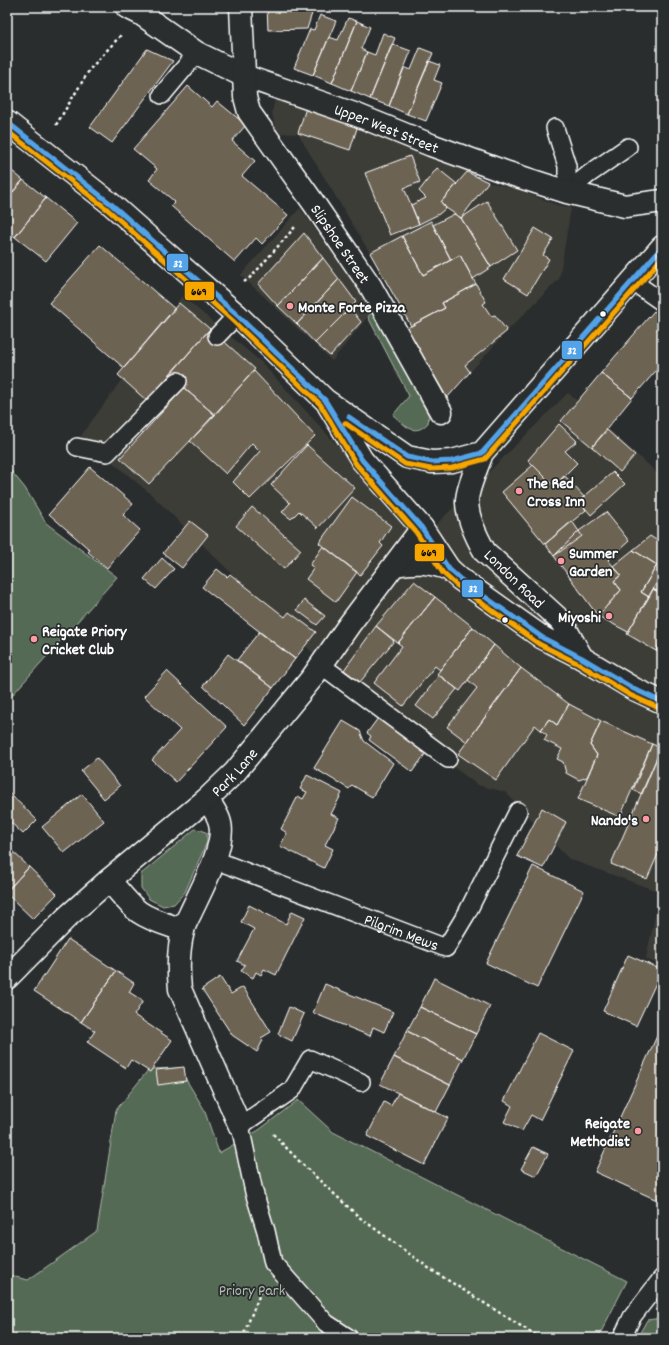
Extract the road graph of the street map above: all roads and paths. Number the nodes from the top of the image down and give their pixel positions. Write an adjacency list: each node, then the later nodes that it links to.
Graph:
1 (241, 7): 4 (street, Slipshoe Street)
2 (134, 10): 3 (street, Upper West Street); 9 (path)
3 (198, 53): 4 (street, Upper West Street); 5 (lane)
4 (244, 76): 10 (street, Upper West Street); 12 (street, Slipshoe Street)
5 (162, 95)
6 (7, 122): 9 (street)
7 (555, 128): 10 (lane)
8 (628, 147): 10 (lane)
9 (42, 149): 15 (street)
10 (567, 192): 11 (street, Upper West Street)
11 (662, 201)
12 (315, 205): 15 (path); 21 (street, Slipshoe Street)
13 (662, 247): 14 (street, London Road)
14 (632, 281): 16 (lane); 23 (street, London Road)
15 (221, 301): 17 (street)
16 (662, 302)
17 (237, 315): 18 (lane); 20 (street)
18 (217, 336)
19 (178, 381): 22 (lane)
20 (325, 400): 23 (street); 24 (street)
21 (441, 412)
22 (77, 447)
23 (482, 453): 27 (street, London Road)
24 (422, 528): 25 (street, Park Lane); 26 (street)
25 (396, 565): 26 (street); 28 (street, Park Lane)
26 (449, 569): 27 (street)
27 (582, 658): 29 (street)
28 (321, 666): 30 (lane); 31 (street, Park Lane)
29 (662, 702)
30 (448, 759)
31 (207, 799): 33 (street); 34 (street, Park Lane)
32 (518, 812): 33 (lane, Pilgrim Mews)
33 (215, 860): 35 (street)
34 (109, 880): 35 (street); 36 (street, Park Lane)
35 (183, 930): 38 (street)
36 (7, 978)
37 (361, 1082): 38 (lane)
38 (247, 1121): 39 (lane); 43 (path)
39 (273, 1263): 41 (path); 42 (lane)
40 (662, 1278): 44 (lane)
41 (242, 1338)
42 (349, 1338)
43 (540, 1338)
44 (622, 1338)

